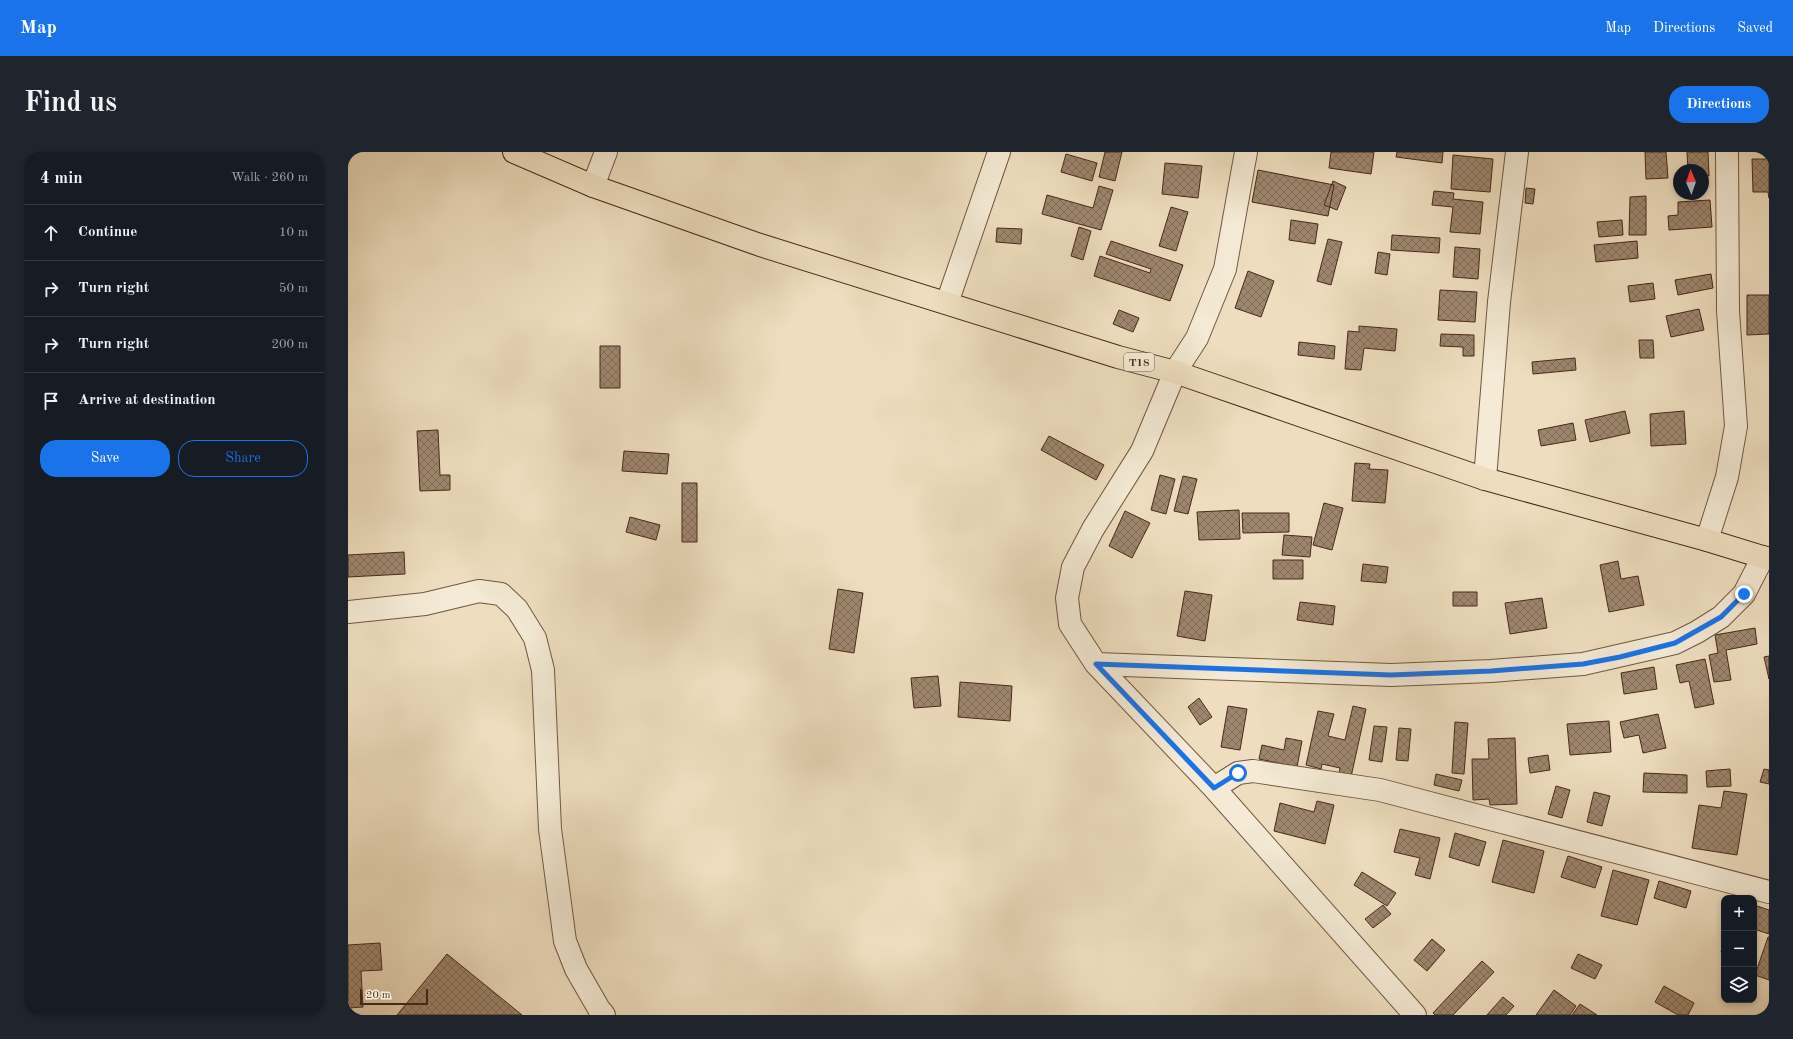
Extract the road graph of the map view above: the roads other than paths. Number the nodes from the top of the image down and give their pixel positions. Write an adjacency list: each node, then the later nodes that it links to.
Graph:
1 (514, 152): 7 (highway, T18)
2 (606, 152): 7 (street)
3 (999, 152): 8 (street)
4 (1246, 152): 9 (street)
5 (1517, 152): 10 (street)
6 (1727, 152): 11 (street)
7 (593, 186): 8 (highway, T18)
8 (947, 303): 9 (highway, T18)
9 (1175, 372): 10 (highway, T18); 14 (street)
10 (1485, 479): 11 (highway, T18)
11 (1707, 540): 12 (highway, T18)
12 (1766, 558): 14 (street)
13 (348, 612): 17 (street)
14 (1096, 664): 15 (street)
15 (1214, 788): 16 (street); 18 (street)
16 (1769, 892)
17 (604, 1015)
18 (1415, 1015)

